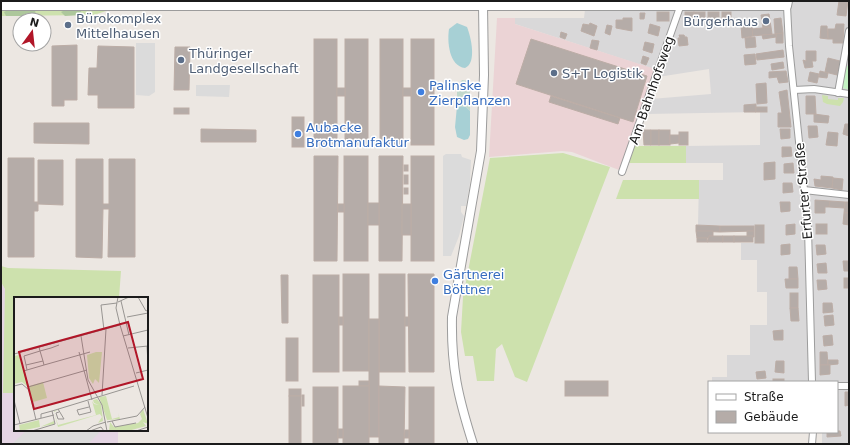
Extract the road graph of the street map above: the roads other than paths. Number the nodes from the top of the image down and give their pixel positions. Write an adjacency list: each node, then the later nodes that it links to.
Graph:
1 (787, 4): 4 (street); 6 (street, Erfurter Straße)
2 (483, 5): 3 (street); 4 (street); 16 (street)
3 (1, 6)
4 (680, 7): 9 (street, Am Bahnhofsweg)
5 (849, 31): 7 (street)
6 (794, 90): 7 (street); 10 (street, Erfurter Straße)
7 (838, 93): 8 (street)
8 (849, 94)
9 (622, 172)
10 (804, 190): 11 (street); 12 (street, Erfurter Straße)
11 (849, 196)
12 (812, 381)
13 (838, 386): 14 (street)
14 (849, 386)
15 (813, 433): 17 (street)
16 (473, 444)
17 (812, 444)

